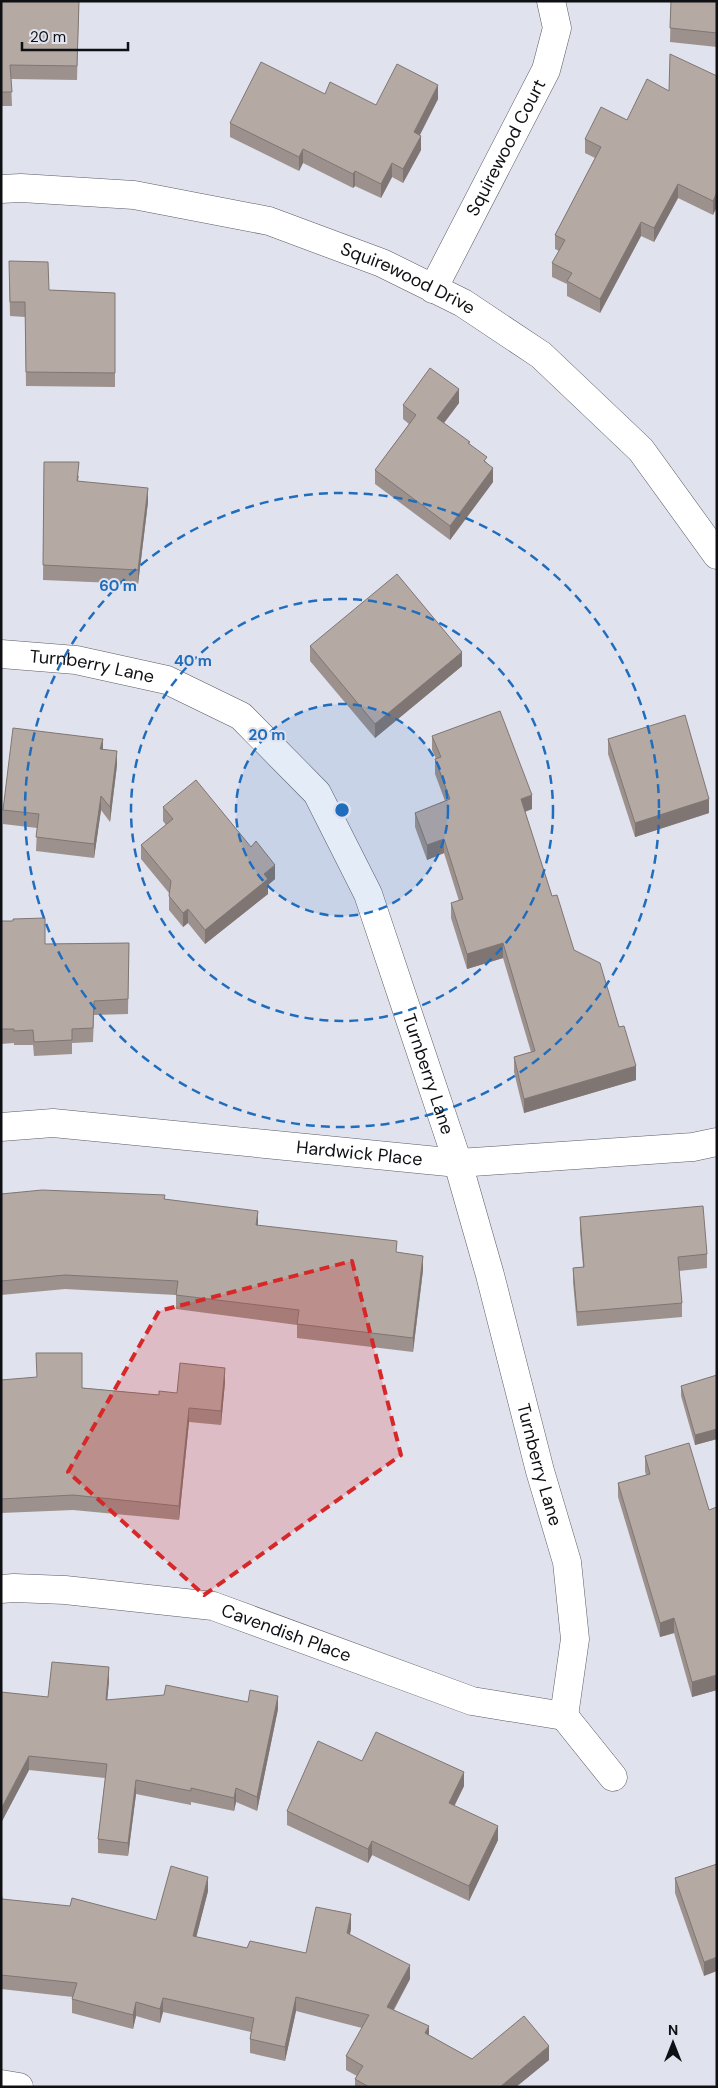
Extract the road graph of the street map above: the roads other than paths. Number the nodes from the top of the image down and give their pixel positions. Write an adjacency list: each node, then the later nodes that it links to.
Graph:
1 (551, 1): 3 (street, Squirewood Court)
2 (1, 189): 3 (street, Squirewood Drive)
3 (433, 289): 4 (street, Squirewood Drive)
4 (717, 554)
5 (1, 654): 8 (street, Turnberry Lane)
6 (1, 1127): 8 (street, Hardwick Place)
7 (717, 1142): 8 (street, Hardwick Place)
8 (458, 1163): 10 (street, Turnberry Lane)
9 (1, 1589): 10 (street, Cavendish Place)
10 (564, 1716): 11 (street)
11 (613, 1777)
12 (1, 2084): 13 (street)
13 (19, 2087)

